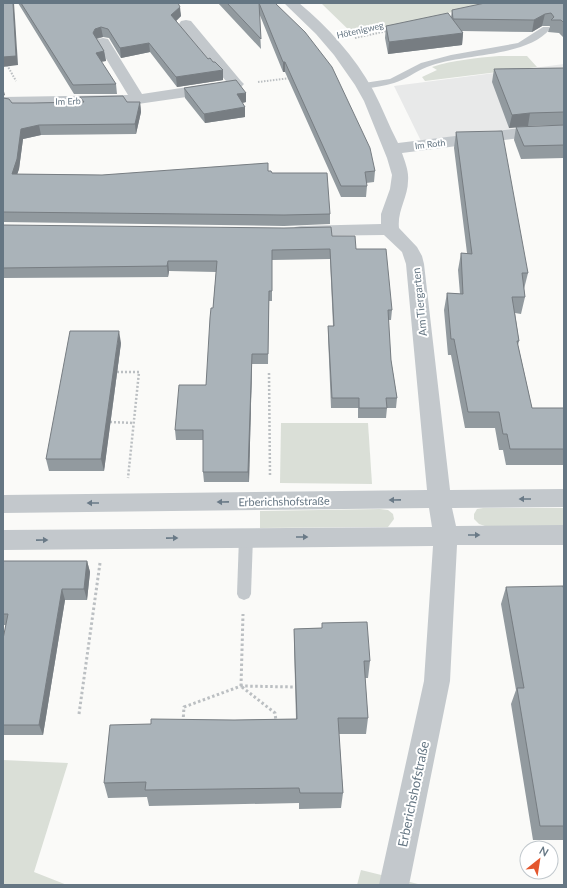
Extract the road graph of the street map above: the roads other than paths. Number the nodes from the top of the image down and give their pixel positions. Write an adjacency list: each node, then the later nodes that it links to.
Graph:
1 (291, 3): 5 (street)
2 (186, 24): 7 (street, Im Erb)
3 (546, 28): 5 (lane)
4 (103, 42): 7 (street)
5 (364, 86): 11 (street)
6 (14, 87): 9 (street)
7 (138, 99): 9 (street, Im Erb)
8 (3, 102): 9 (street, Im Erb)
9 (21, 102)
10 (564, 131): 11 (street, Im Roth)
11 (392, 149): 12 (street)
12 (390, 229): 13 (street); 15 (street, Am Tiergarten)
13 (284, 232)
14 (564, 498): 15 (street, Erberichshofstraße, one-way to 15)
15 (439, 499): 16 (street, Erberichshofstraße, one-way to 16); 18 (street, Am Tiergarten)
16 (3, 504)
17 (564, 535): 18 (street, one-way to 17)
18 (446, 536): 19 (street, one-way to 18); 22 (street, Erberichshofstraße)
19 (246, 537): 20 (street, one-way to 19); 21 (lane)
20 (3, 540)
21 (244, 594)
22 (394, 885)

